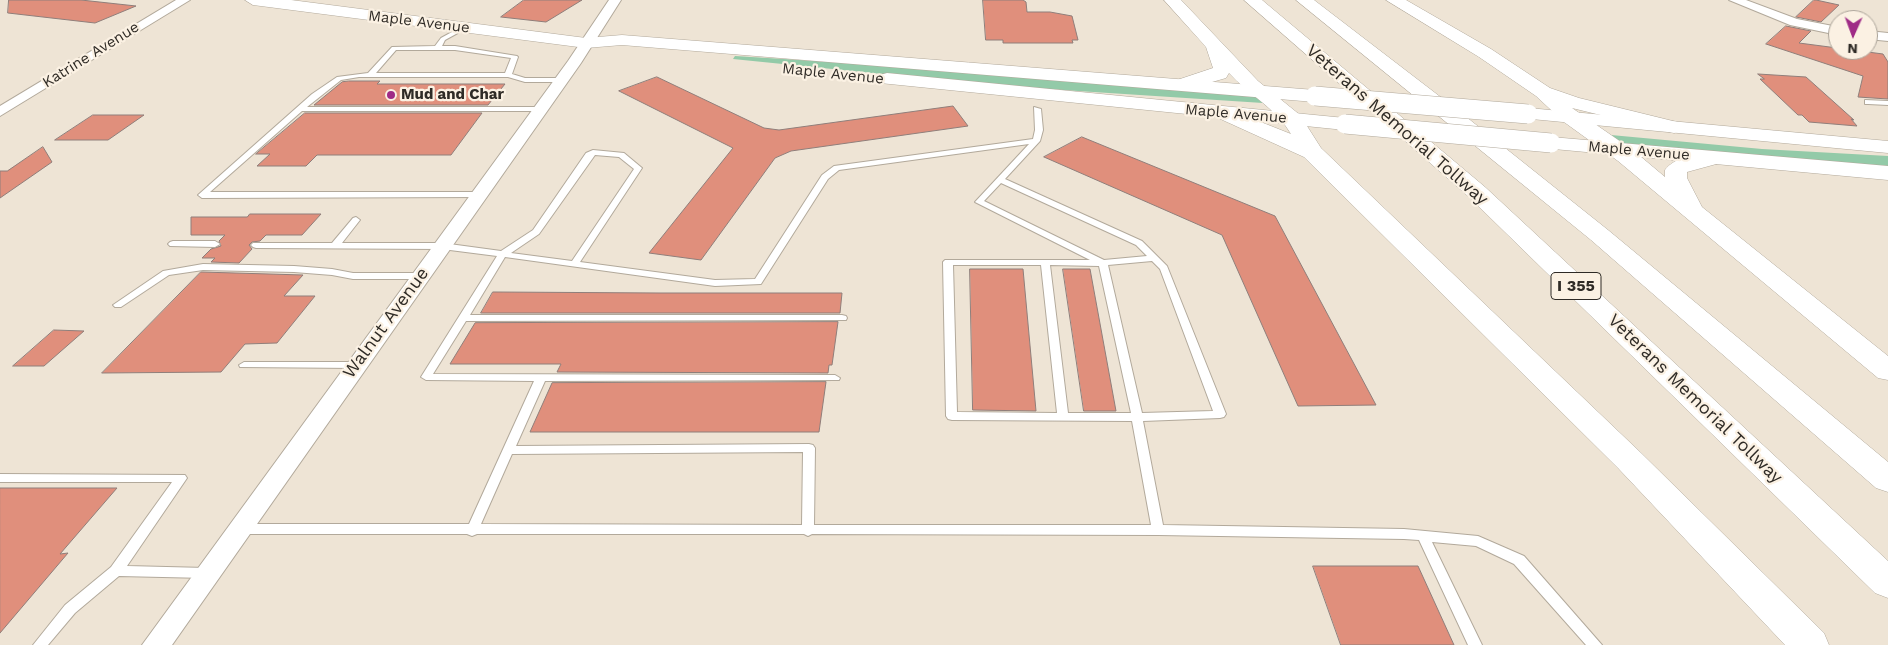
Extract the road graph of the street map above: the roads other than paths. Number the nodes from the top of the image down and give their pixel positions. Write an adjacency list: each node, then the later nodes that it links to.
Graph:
1 (184, 0): 25 (street, Katrine Avenue)
2 (253, 0): 9 (main road, Maple Avenue)
3 (615, 0): 11 (street, Walnut Avenue)
4 (1172, 0): 12 (main road)
5 (1252, 0): 71 (main road, Veterans Memorial Tollway / I 355)
6 (1304, 0): 63 (main road, Veterans Memorial Tollway)
7 (1394, 0): 19 (main road)
8 (1734, 0): 10 (street)
9 (463, 28): 11 (main road, Maple Avenue); 13 (lane)
10 (1828, 29)
11 (586, 43): 16 (street, Walnut Avenue); 17 (main road, Maple Avenue); 26 (main road, Maple Avenue)
12 (1215, 47): 17 (main road); 18 (main road)
13 (437, 48): 14 (lane); 15 (lane)
14 (370, 75): 15 (lane); 23 (lane)
15 (508, 75): 16 (lane)
16 (561, 80): 22 (street, Walnut Avenue)
17 (1184, 84): 18 (main road, Maple Avenue)
18 (1259, 91): 27 (main road, Maple Avenue, bridge); 28 (main road)
19 (1543, 92): 27 (main road); 29 (main road)
20 (1868, 102): 21 (lane)
21 (1888, 103)
22 (541, 108): 23 (lane); 37 (street, Walnut Avenue)
23 (300, 109): 37 (lane)
24 (1036, 109): 30 (lane)
25 (0, 112)
26 (1223, 113): 28 (main road, Maple Avenue); 33 (main road)
27 (1571, 118): 29 (main road, Maple Avenue); 32 (main road)
28 (1293, 119): 32 (main road, Maple Avenue, bridge); 33 (main road)
29 (1674, 128): 31 (main road, Maple Avenue)
30 (1036, 141): 36 (lane); 49 (lane)
31 (1888, 147)
32 (1614, 149): 34 (main road, Maple Avenue); 38 (main road)
33 (1312, 152): 76 (main road)
34 (1712, 158): 35 (main road, Maple Avenue); 38 (main road)
35 (1888, 173)
36 (1001, 180): 46 (lane); 48 (lane)
37 (479, 196): 44 (street, Walnut Avenue)
38 (1690, 208): 56 (main road)
39 (356, 220): 43 (lane)
40 (174, 244): 41 (lane)
41 (215, 244)
42 (256, 245): 43 (lane)
43 (335, 245): 44 (lane)
44 (442, 246): 45 (lane); 50 (street, Walnut Avenue)
45 (503, 254): 49 (lane); 49 (lane); 52 (lane)
46 (1154, 258): 48 (lane); 60 (lane)
47 (1046, 262): 48 (lane); 59 (lane); 59 (lane)
48 (1103, 263): 60 (lane)
49 (574, 264)
50 (420, 276): 51 (lane); 55 (street, Walnut Avenue)
51 (118, 305)
52 (464, 318): 53 (lane); 57 (lane)
53 (842, 318)
54 (244, 365): 55 (lane)
55 (356, 365): 64 (street, Walnut Avenue)
56 (1888, 371)
57 (541, 377): 58 (lane); 61 (lane)
58 (835, 378)
59 (1063, 417): 60 (lane)
60 (1137, 417): 65 (lane)
61 (509, 450): 66 (lane); 67 (lane)
62 (0, 478): 69 (lane)
63 (1888, 480)
64 (238, 529): 66 (lane); 70 (street, Walnut Avenue)
65 (1158, 530): 67 (lane); 68 (lane)
66 (472, 531): 67 (lane)
67 (808, 532)
68 (1424, 536): 74 (lane); 75 (lane)
69 (116, 571): 70 (lane); 72 (lane)
70 (206, 573): 73 (street, Walnut Avenue)
71 (1888, 583)
72 (40, 645)
73 (156, 645)
74 (1475, 645)
75 (1595, 645)
76 (1810, 645)

